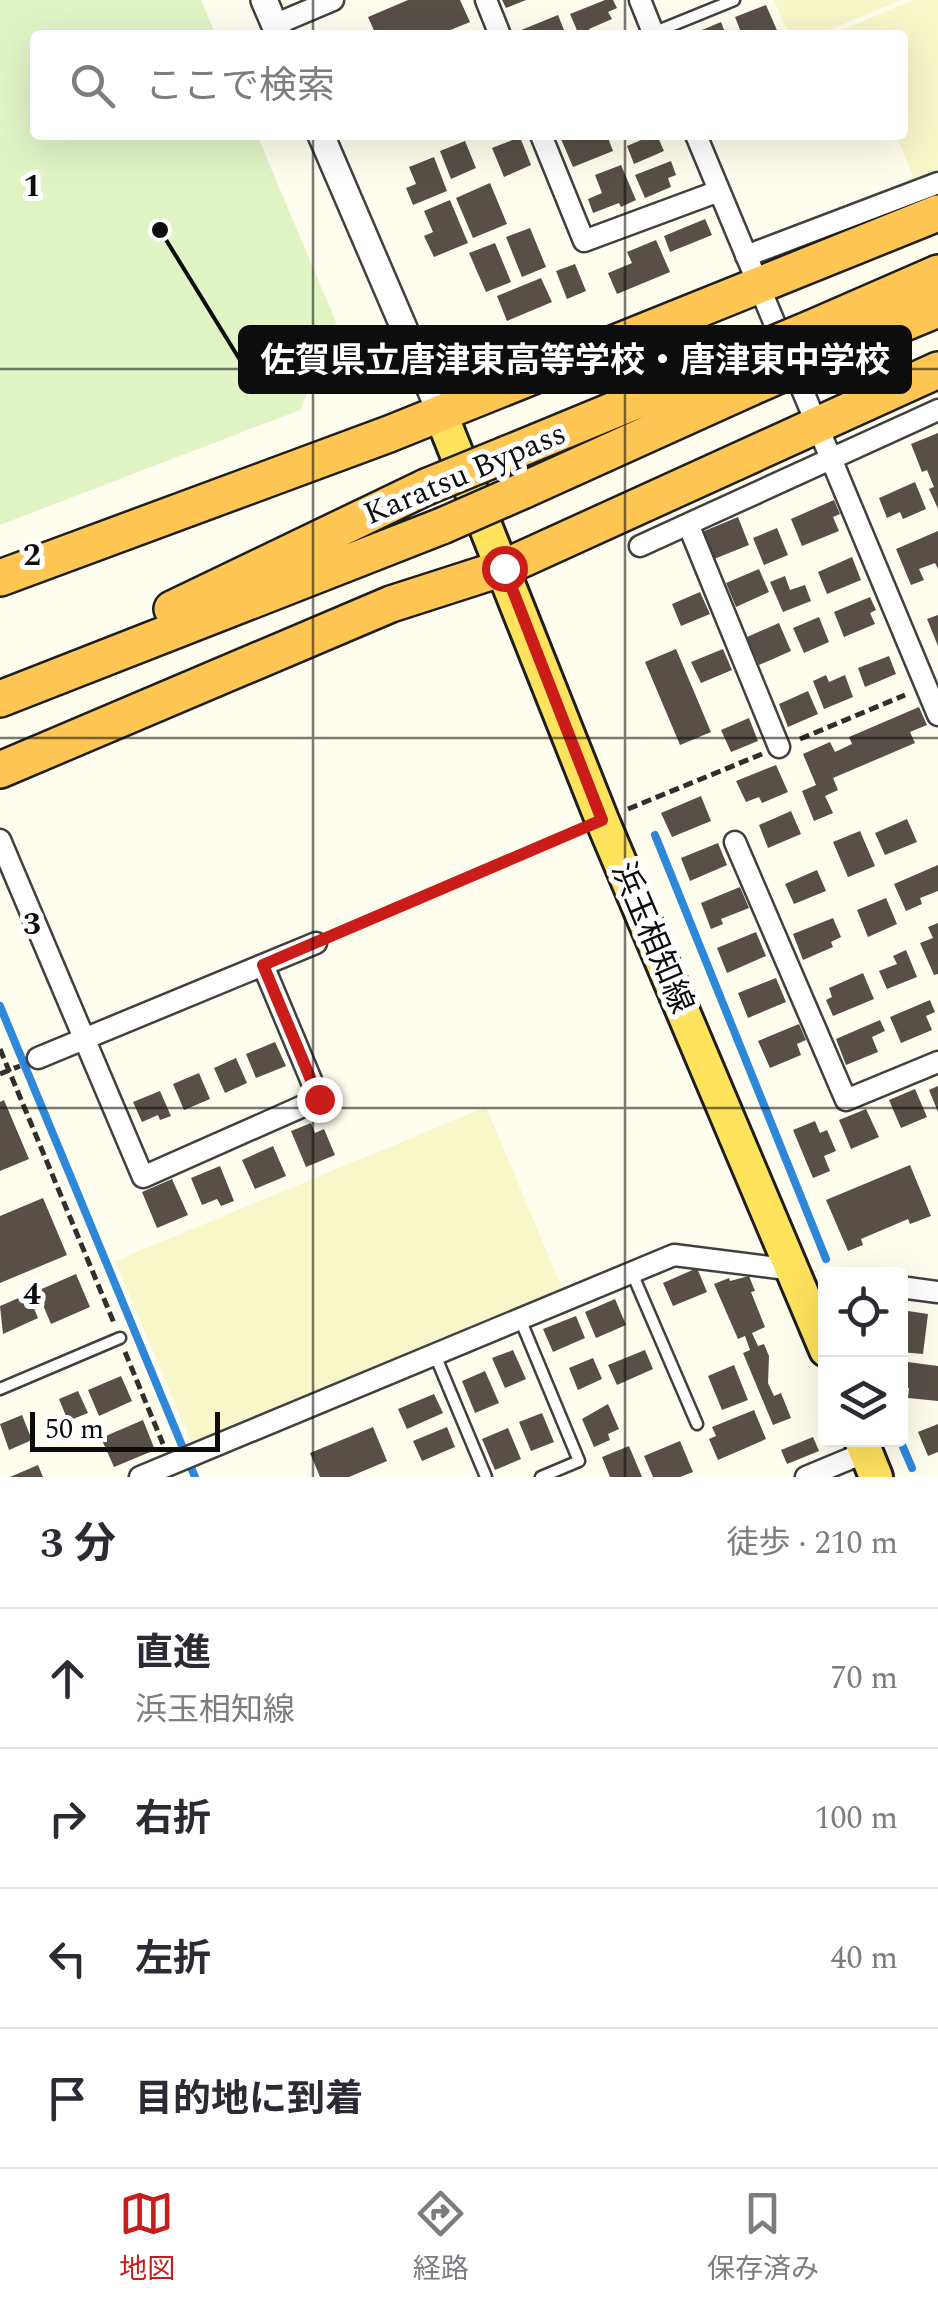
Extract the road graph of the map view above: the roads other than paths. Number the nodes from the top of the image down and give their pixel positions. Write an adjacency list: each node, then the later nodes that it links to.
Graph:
1 (264, 0): 6 (street)
2 (333, 0): 6 (street)
3 (486, 0): 7 (street)
4 (640, 0): 8 (street)
5 (734, 0): 9 (lane)
6 (276, 30)
7 (498, 30)
8 (652, 30)
9 (663, 30)
10 (324, 140): 23 (street)
11 (543, 140): 14 (street)
12 (698, 140): 14 (street)
13 (938, 183): 16 (street)
14 (719, 191): 16 (street)
15 (938, 213): 16 (highway)
16 (752, 271): 23 (highway); 24 (street)
17 (938, 272): 19 (highway, Karatsu Bypass)
18 (938, 309): 19 (highway, Karatsu Bypass)
19 (809, 346): 21 (highway, Karatsu Bypass, bridge)
20 (938, 370): 24 (highway)
21 (746, 372): 30 (highway, Karatsu Bypass, bridge); 30 (highway, Karatsu Bypass, bridge)
22 (938, 410): 24 (street)
23 (440, 412): 27 (main road, 浜玉相知線); 28 (highway)
24 (822, 443): 25 (street); 27 (highway); 29 (street)
25 (688, 524): 26 (street); 32 (street)
26 (640, 546)
27 (504, 568): 33 (highway); 42 (main road, 浜玉相知線)
28 (0, 578)
29 (932, 684): 31 (street)
30 (0, 696)
31 (938, 715)
32 (779, 747)
33 (0, 770)
34 (0, 840): 38 (street)
35 (736, 842): 40 (street)
36 (316, 943): 37 (street)
37 (263, 965): 38 (street); 38 (street)
38 (84, 1039): 39 (street)
39 (38, 1058)
40 (938, 1062)
41 (632, 1273): 42 (street); 45 (street); 50 (lane)
42 (807, 1281): 46 (main road, 浜玉相知線)
43 (908, 1288): 44 (street)
44 (938, 1292)
45 (520, 1320): 48 (street); 54 (lane)
46 (818, 1321)
47 (120, 1338): 49 (lane)
48 (435, 1355): 52 (street); 53 (lane)
49 (0, 1389)
50 (697, 1424)
51 (868, 1456): 55 (street)
52 (140, 1477)
53 (486, 1477)
54 (541, 1477)
55 (806, 1477)

